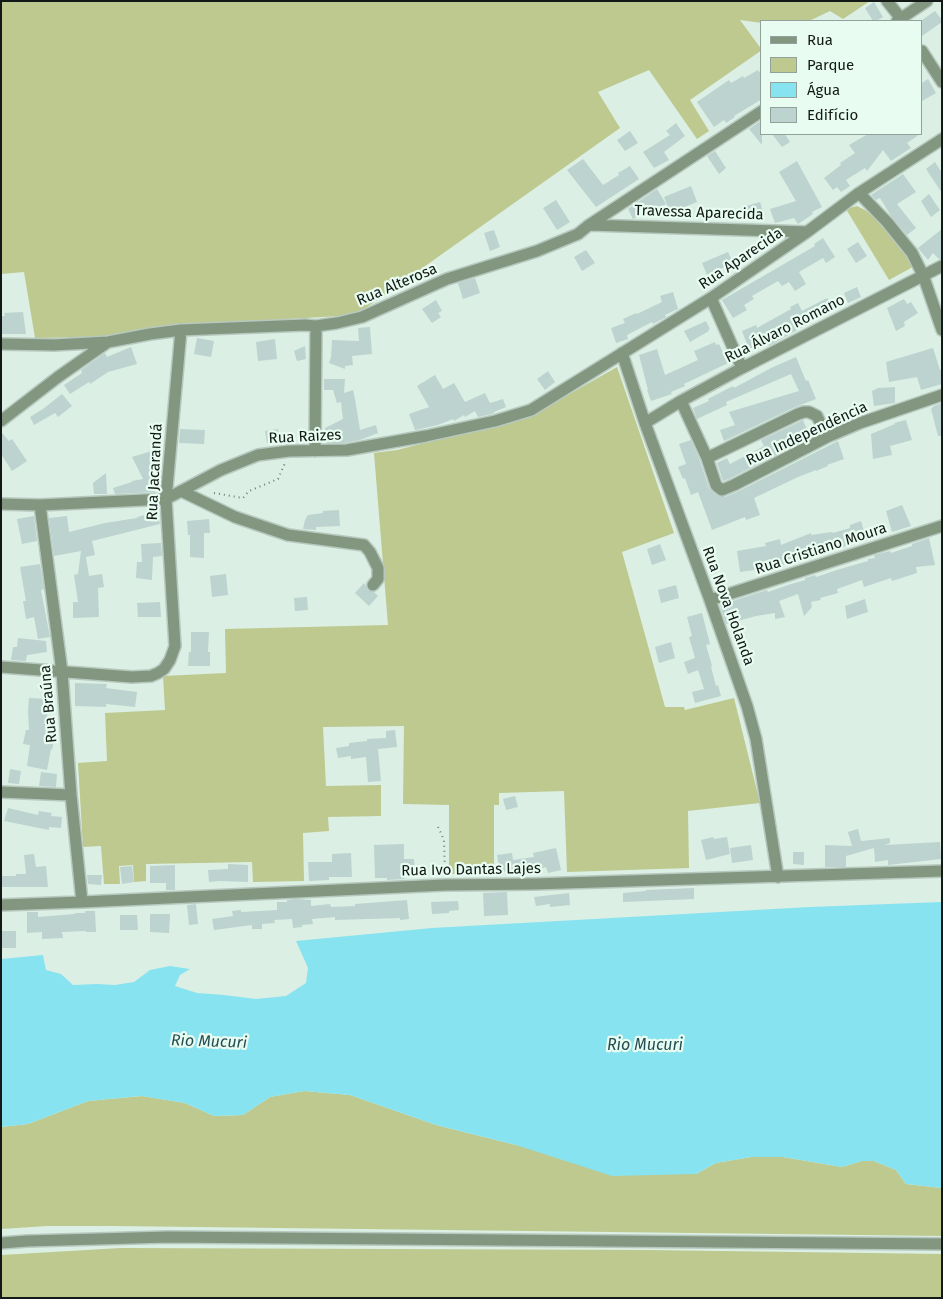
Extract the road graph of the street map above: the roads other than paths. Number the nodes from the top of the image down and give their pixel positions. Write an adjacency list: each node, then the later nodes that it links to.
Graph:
1 (887, 1): 3 (street)
2 (927, 1): 3 (street)
3 (900, 20)
4 (923, 53): 5 (street)
5 (942, 82)
6 (760, 112): 9 (street, Rua Alterosa)
7 (942, 139): 8 (street, Rua Aparecida)
8 (859, 194): 10 (street, Rua Aparecida); 12 (street)
9 (589, 225): 10 (street, Travessa Aparecida); 14 (street, Rua Alterosa)
10 (807, 232): 13 (street, Rua Aparecida)
11 (942, 266): 12 (street, Rua Álvaro Romano)
12 (923, 275): 16 (street); 20 (street, Rua Álvaro Romano)
13 (711, 298): 19 (street, Rua Aparecida); 20 (street)
14 (316, 326): 15 (street, Rua Alterosa); 27 (street)
15 (181, 330): 17 (street, Rua Alterosa); 30 (street, Rua Jacarandá)
16 (942, 330)
17 (108, 342): 18 (street, Rua Alterosa); 24 (street)
18 (1, 344)
19 (622, 353): 22 (street, Rua Aparecida); 25 (street, Rua Nova Holanda)
20 (742, 368): 23 (street, Rua Álvaro Romano)
21 (942, 395): 26 (street, Rua Independência)
22 (552, 398): 27 (street, Rua Raizes)
23 (681, 401): 25 (street, Rua Álvaro Romano); 28 (street)
24 (1, 421)
25 (645, 423): 35 (street, Rua Nova Holanda)
26 (826, 438): 28 (street); 28 (street, Rua Independência)
27 (315, 451): 29 (street, Rua Raizes)
28 (707, 458)
29 (181, 491): 30 (street, Rua Raizes); 34 (street)
30 (166, 499): 32 (street, Rua Raizes); 37 (street, Rua Jacarandá)
31 (1, 504): 32 (street, Rua Raizes)
32 (40, 505): 37 (street, Rua Braúna)
33 (942, 526): 35 (street, Rua Cristiano Moura)
34 (373, 585)
35 (710, 600): 41 (street, Rua Nova Holanda)
36 (1, 667): 37 (street)
37 (62, 672): 39 (street, Rua Braúna)
38 (1, 792): 39 (street)
39 (71, 795): 42 (street, Rua Braúna)
40 (942, 871): 41 (street, Rua Ivo Dantas Lajes)
41 (778, 877): 42 (street, Rua Ivo Dantas Lajes)
42 (82, 902): 43 (street, Rua Ivo Dantas Lajes)
43 (1, 905)
44 (1, 1243): 45 (street)
45 (942, 1244)

